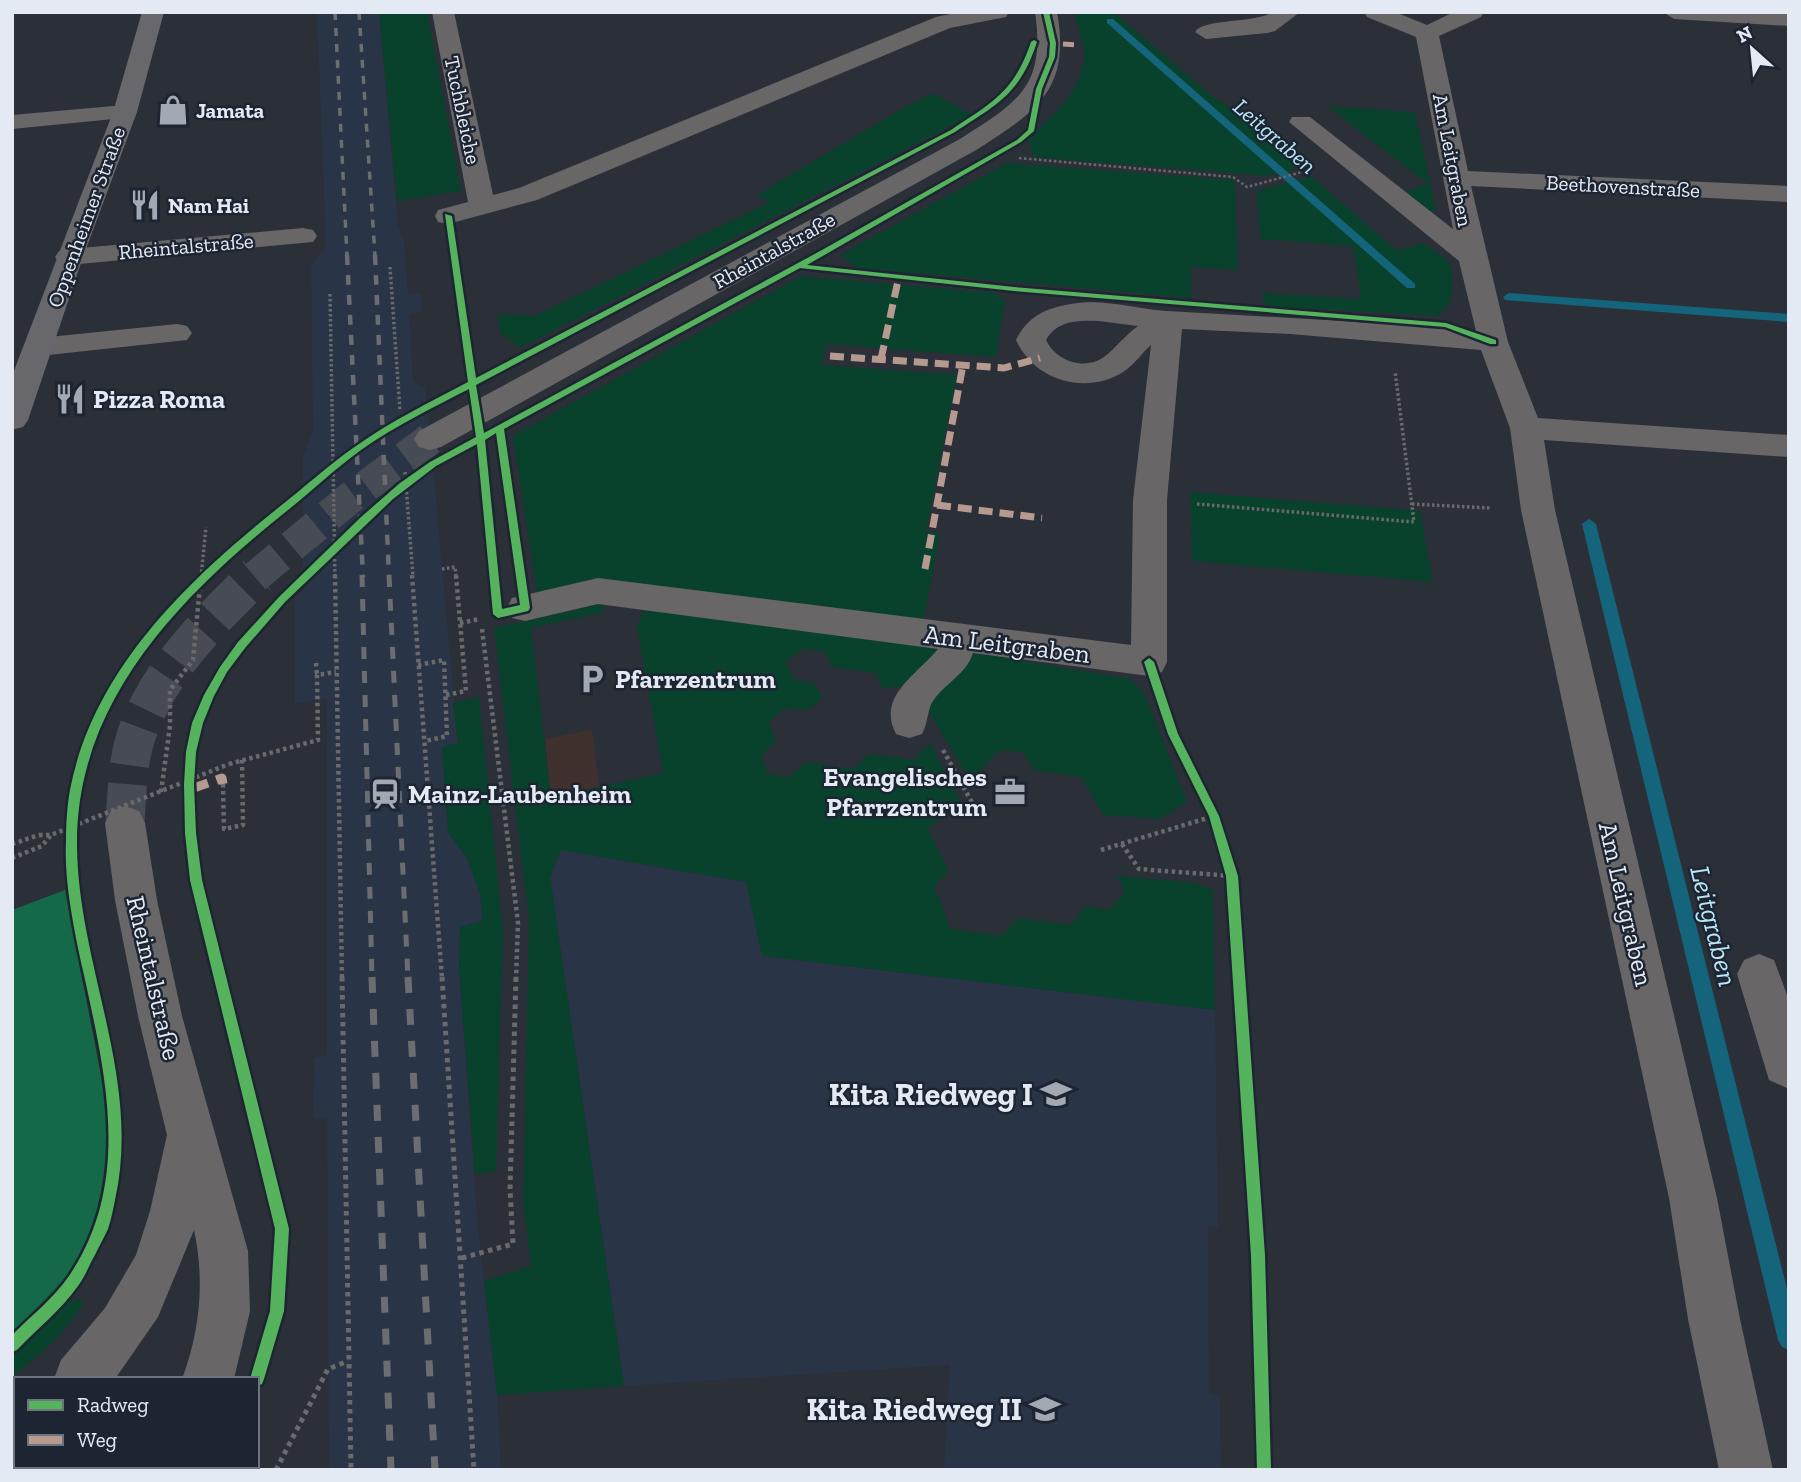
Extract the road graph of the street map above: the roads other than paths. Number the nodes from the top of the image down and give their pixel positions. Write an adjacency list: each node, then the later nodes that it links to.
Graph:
1 (153, 12): 12 (main road, Oppenheimer Straße)
2 (443, 12): 17 (street, Tuchbleiche)
3 (998, 12): 17 (street)
4 (1046, 12): 28 (street, Rheintalstraße)
5 (1289, 12): 10 (street)
6 (1375, 12): 11 (street)
7 (1473, 12): 11 (street)
8 (1674, 12): 9 (street)
9 (1789, 19)
10 (1206, 32)
11 (1427, 33): 15 (street, Am Leitgraben)
12 (125, 112): 13 (street); 20 (main road, Oppenheimer Straße)
13 (12, 122)
14 (1301, 122): 21 (street)
15 (1457, 178): 16 (street, Beethovenstraße); 21 (street, Am Leitgraben)
16 (1789, 194)
17 (482, 208): 18 (street)
18 (448, 216)
19 (303, 236): 20 (street, Rheintalstraße)
20 (69, 257): 24 (main road, Oppenheimer Straße)
21 (1472, 258): 23 (street, Am Leitgraben)
22 (177, 333): 24 (street)
23 (1493, 342): 27 (street, Am Leitgraben); 31 (street, Am Leitgraben)
24 (39, 348): 25 (main road, Oppenheimer Straße)
25 (20, 382): 26 (main road, Oppenheimer Straße)
26 (12, 420)
27 (1526, 428): 29 (street); 39 (street, Am Leitgraben)
28 (430, 439)
29 (1789, 446)
30 (525, 608): 31 (street, Am Leitgraben)
31 (959, 638): 32 (street)
32 (909, 723)
33 (125, 823): 36 (street, Rheintalstraße)
34 (1759, 974): 35 (street)
35 (1789, 1067)
36 (189, 1132): 37 (street, Rheintalstraße); 38 (street, Rheintalstraße)
37 (82, 1377)
38 (209, 1377)
39 (1746, 1470)

